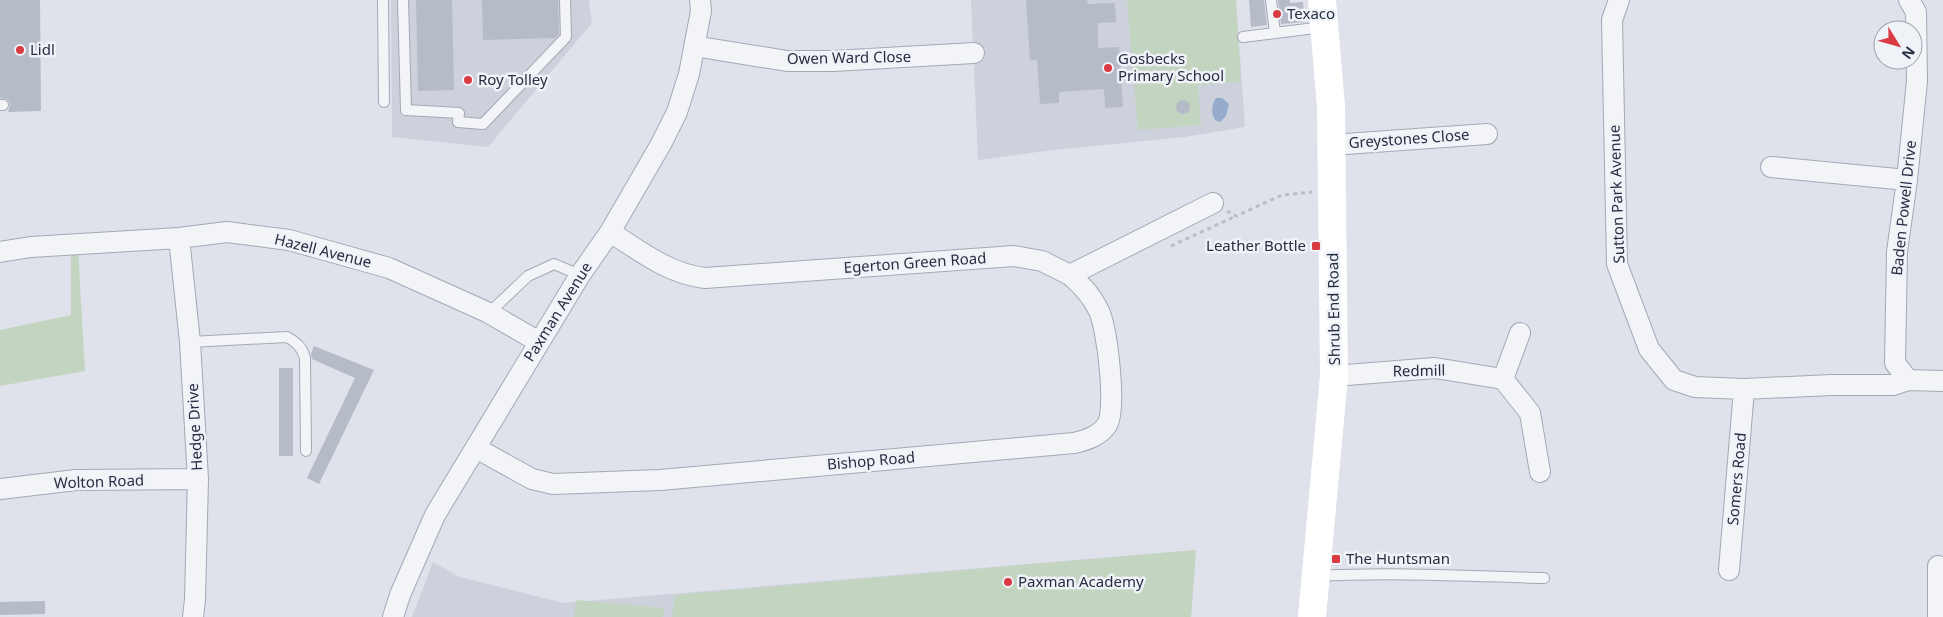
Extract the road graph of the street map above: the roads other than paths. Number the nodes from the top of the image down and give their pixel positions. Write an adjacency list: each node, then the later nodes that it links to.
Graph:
1 (383, 0): 14 (lane)
2 (403, 0): 3 (lane)
3 (565, 0)
4 (700, 0): 12 (street, Paxman Avenue)
5 (1271, 0): 10 (lane)
6 (1322, 0): 9 (main road, Shrub End Road)
7 (1619, 0): 33 (street, Sutton Park Avenue)
8 (1909, 0): 18 (street, Baden Powell Drive)
9 (1323, 27): 10 (lane); 16 (main road, Shrub End Road)
10 (1275, 33): 11 (lane)
11 (1243, 37)
12 (694, 46): 13 (street, Owen Ward Close); 20 (street, Paxman Avenue)
13 (974, 53)
14 (384, 102)
15 (1487, 134): 16 (street, Greystones Close)
16 (1331, 145): 29 (main road, Shrub End Road)
17 (1771, 167): 18 (street)
18 (1907, 180): 31 (street, Baden Powell Drive)
19 (1213, 204): 24 (street)
20 (610, 232): 23 (street, Paxman Avenue); 24 (street, Egerton Green Road)
21 (179, 238): 22 (street, Hazell Avenue); 25 (street, Hazell Avenue); 27 (street, Hedge Drive)
22 (0, 252)
23 (580, 275): 25 (lane); 28 (street, Paxman Avenue)
24 (1070, 275): 34 (street, Bishop Road)
25 (488, 313): 28 (street, Hazell Avenue)
26 (1520, 334): 30 (street)
27 (190, 342): 35 (lane); 37 (street, Hedge Drive)
28 (539, 342): 34 (street, Paxman Avenue)
29 (1334, 376): 30 (street, Redmill); 41 (main road, Shrub End Road)
30 (1504, 379): 36 (street)
31 (1908, 380): 32 (street); 33 (street, Sutton Park Avenue)
32 (1943, 381)
33 (1744, 389): 40 (street, Somers Road)
34 (476, 448): 44 (street, Paxman Avenue)
35 (306, 451)
36 (1540, 472)
37 (198, 479): 38 (street, Wolton Road); 43 (street, Hedge Drive)
38 (0, 489)
39 (1938, 566): 46 (street)
40 (1729, 570)
41 (1316, 576): 42 (lane); 45 (main road, Shrub End Road)
42 (1544, 578)
43 (193, 617)
44 (393, 617)
45 (1312, 617)
46 (1938, 617)

